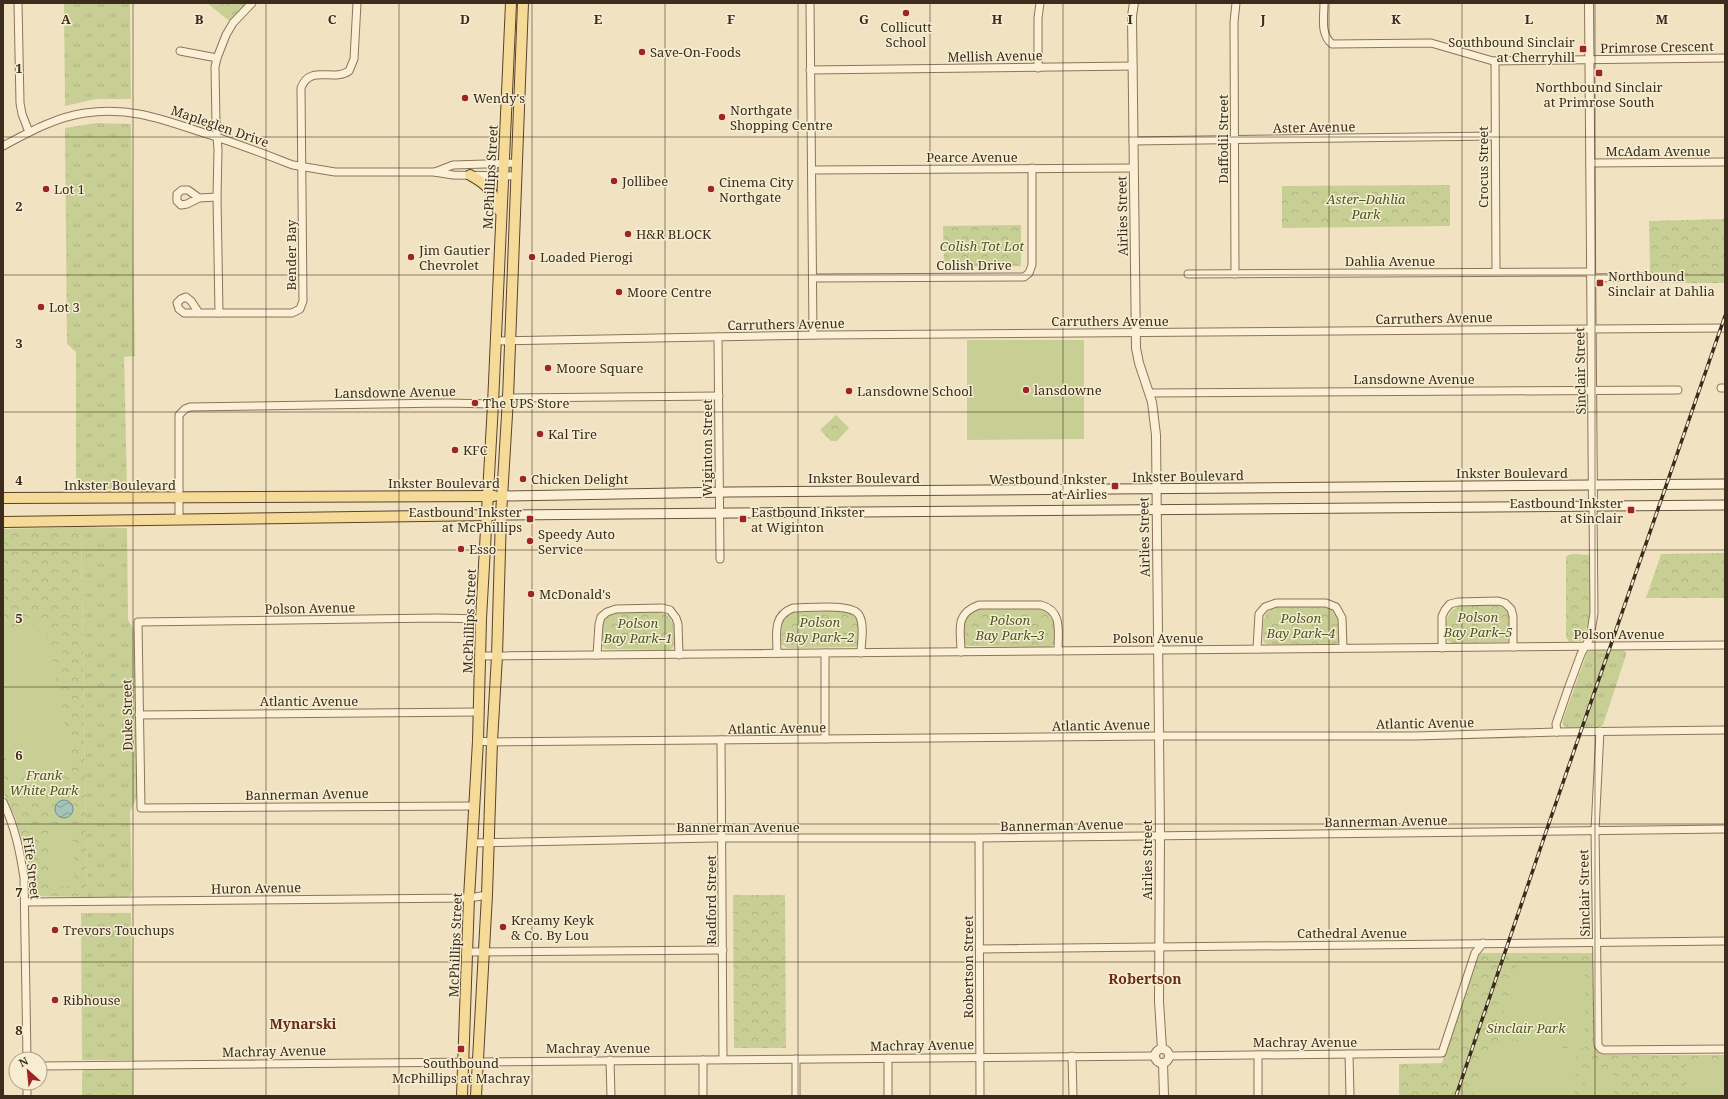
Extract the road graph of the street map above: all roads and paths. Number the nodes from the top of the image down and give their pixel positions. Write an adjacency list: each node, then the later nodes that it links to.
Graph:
1 (18, 3): 20 (street)
2 (252, 3): 13 (street)
3 (356, 3): 30 (street)
4 (511, 3): 27 (main road, McPhillips Street)
5 (523, 3): 28 (main road, McPhillips Street)
6 (810, 3): 19 (street)
7 (1040, 3): 18 (street)
8 (1134, 3): 17 (street, Airlies Street)
9 (1236, 3): 23 (street, Daffodil Street)
10 (1324, 3): 16 (street, Primrose Crescent)
11 (1589, 3): 15 (street, Sinclair Street)
12 (180, 51): 13 (street)
13 (217, 58): 21 (street)
14 (1725, 58): 15 (street, Primrose Crescent)
15 (1589, 59): 16 (street, Primrose Crescent); 29 (street, Sinclair Street)
16 (1494, 61): 22 (street, Crocus Street)
17 (1133, 66): 18 (street, Mellish Avenue); 24 (street, Airlies Street)
18 (1038, 68): 19 (street, Mellish Avenue)
19 (810, 70): 33 (street)
20 (29, 132): 21 (street, Mapleglen Drive); 25 (street, Mapleglen Drive)
21 (217, 136): 30 (street, Mapleglen Drive); 38 (street)
22 (1495, 136): 23 (street, Aster Avenue); 41 (street, Crocus Street)
23 (1235, 140): 24 (street, Aster Avenue); 43 (street, Daffodil Street)
24 (1133, 141): 32 (street, Airlies Street)
25 (3, 146)
26 (1725, 162): 29 (street, McAdam Avenue)
27 (504, 163): 28 (street, Mapleglen Drive); 34 (street, Mapleglen Drive); 36 (main road, McPhillips Street)
28 (517, 163): 37 (main road, McPhillips Street)
29 (1590, 163): 44 (street, Sinclair Street)
30 (302, 166): 34 (street, Mapleglen Drive); 48 (street, Bender Bay)
31 (1032, 168): 32 (street, Pearce Avenue); 33 (street, Pearce Avenue); 46 (street, Colish Drive)
32 (1133, 168): 51 (street, Airlies Street)
33 (812, 170): 46 (street)
34 (434, 172): 35 (street, Mapleglen Drive)
35 (470, 175): 36 (street, Mapleglen Drive); 40 (main road)
36 (504, 176): 37 (street, Mapleglen Drive); 40 (main road, McPhillips Street)
37 (517, 176): 55 (main road, McPhillips Street)
38 (217, 197): 39 (street); 48 (street)
39 (199, 198)
40 (501, 217): 54 (main road, McPhillips Street)
41 (1496, 272): 43 (street, Dahlia Avenue); 44 (street, Dahlia Avenue)
42 (1188, 274): 43 (street, Dahlia Avenue)
43 (1235, 274)
44 (1591, 275): 45 (street, Dahlia Avenue); 50 (street, Sinclair Street)
45 (1646, 277)
46 (813, 278): 52 (street)
47 (199, 313): 48 (street, Bender Bay)
48 (219, 313)
49 (1725, 328): 50 (street, Carruthers Avenue)
50 (1592, 329): 51 (street, Carruthers Avenue); 56 (street, Sinclair Street)
51 (1135, 333): 52 (street, Carruthers Avenue); 58 (street, Airlies Street)
52 (813, 335): 53 (street, Carruthers Avenue)
53 (718, 337): 55 (street, Carruthers Avenue); 59 (street, Wiginton Street)
54 (496, 341): 55 (street, Carruthers Avenue); 61 (main road, McPhillips Street)
55 (510, 341): 60 (main road, McPhillips Street)
56 (1592, 390): 57 (street, Lansdowne Avenue); 58 (street, Lansdowne Avenue); 63 (street, Sinclair Street)
57 (1678, 390)
58 (1150, 393): 64 (street, Airlies Street)
59 (719, 396): 60 (street, Lansdowne Avenue); 65 (street, Wiginton Street)
60 (508, 398): 61 (street, Lansdowne Avenue); 67 (main road, McPhillips Street)
61 (493, 404): 66 (main road, McPhillips Street); 69 (street, Lansdowne Avenue)
62 (1725, 484): 63 (main road, Inkster Boulevard)
63 (1593, 485): 64 (main road, Inkster Boulevard); 71 (street, Sinclair Street)
64 (1156, 489): 65 (main road, Inkster Boulevard); 72 (street, Airlies Street)
65 (720, 492): 67 (main road, Inkster Boulevard); 73 (street, Wiginton Street)
66 (488, 496): 67 (main road, Inkster Boulevard); 69 (main road, Inkster Boulevard); 74 (main road, McPhillips Street)
67 (502, 496): 75 (main road, McPhillips Street)
68 (3, 498): 69 (main road, Inkster Boulevard)
69 (179, 498): 76 (street, Lansdowne Avenue)
70 (1725, 505): 71 (main road)
71 (1593, 506): 72 (main road); 82 (street, Sinclair Street)
72 (1156, 511): 73 (main road); 88 (street, Airlies Street)
73 (719, 513): 75 (main road); 78 (street, Wiginton Street)
74 (487, 515): 75 (main road); 76 (main road); 79 (main road, McPhillips Street)
75 (500, 515): 96 (main road, McPhillips Street)
76 (179, 520): 77 (main road)
77 (3, 522)
78 (720, 559)
79 (482, 619): 80 (street, Polson Avenue); 95 (main road, McPhillips Street)
80 (138, 622): 98 (street, Duke Street)
81 (1725, 645): 82 (street, Polson Avenue)
82 (1584, 646): 83 (street, Polson Avenue); 101 (street, Sinclair Street)
83 (1513, 647): 85 (street, Polson Avenue); 85 (street)
84 (1343, 648): 85 (street, Polson Avenue); 86 (street, Polson Avenue); 86 (street)
85 (1442, 648)
86 (1257, 649): 88 (street, Polson Avenue)
87 (1058, 650): 88 (street, Polson Avenue); 89 (street, Polson Avenue); 89 (street)
88 (1157, 650): 102 (street, Airlies Street)
89 (961, 652): 92 (street, Polson Avenue)
90 (777, 653): 91 (street, Polson Avenue); 92 (street); 94 (street, Polson Avenue)
91 (825, 653): 92 (street, Polson Avenue); 103 (street)
92 (861, 653)
93 (597, 655): 94 (street, Polson Avenue); 94 (street); 96 (street, Polson Avenue)
94 (679, 655)
95 (481, 656): 96 (street, Polson Avenue); 97 (main road, McPhillips Street)
96 (497, 656): 106 (main road, McPhillips Street)
97 (478, 712): 98 (street, Atlantic Avenue); 105 (main road, McPhillips Street)
98 (139, 715): 109 (street, Duke Street)
99 (1725, 730): 100 (street, Atlantic Avenue)
100 (1600, 731): 101 (street, Atlantic Avenue); 111 (street, Sinclair Street)
101 (1557, 732): 102 (street, Atlantic Avenue)
102 (1158, 736): 103 (street, Atlantic Avenue); 112 (street, Airlies Street)
103 (825, 739): 104 (street, Atlantic Avenue)
104 (722, 740): 106 (street, Atlantic Avenue); 113 (street, Radford Street)
105 (478, 741): 106 (street, Atlantic Avenue); 108 (main road, McPhillips Street)
106 (492, 742): 115 (main road, McPhillips Street)
107 (3, 802): 119 (street, Fife Street)
108 (474, 806): 109 (street, Bannerman Avenue); 116 (main road, McPhillips Street)
109 (140, 808)
110 (1725, 829): 111 (street, Bannerman Avenue)
111 (1595, 830): 112 (street, Bannerman Avenue); 121 (street, Sinclair Street)
112 (1160, 835): 114 (street, Bannerman Avenue); 123 (street, Airlies Street)
113 (722, 838): 114 (street, Bannerman Avenue); 115 (street, Bannerman Avenue); 125 (street, Radford Street)
114 (979, 838): 124 (street, Robertson Street)
115 (489, 842): 116 (street, Bannerman Avenue); 117 (main road, McPhillips Street)
116 (472, 843): 118 (main road, McPhillips Street)
117 (487, 895): 118 (street, Huron Avenue); 127 (main road, McPhillips Street)
118 (469, 898): 119 (street, Huron Avenue); 126 (main road, McPhillips Street)
119 (25, 902): 130 (street, Fife Street)
120 (1725, 941): 121 (street, Cathedral Avenue)
121 (1597, 942): 122 (street, Cathedral Avenue); 129 (street, Sinclair Street)
122 (1483, 943): 123 (street, Cathedral Avenue); 132 (street, Machray Avenue)
123 (1159, 946): 124 (street, Cathedral Avenue); 128 (street, Airlies Street)
124 (980, 949): 136 (street, Robertson Street)
125 (723, 950): 127 (street); 138 (street, Radford Street)
126 (468, 952): 127 (street); 142 (main road, McPhillips Street)
127 (484, 952): 143 (main road, McPhillips Street)
128 (1162, 1049): 134 (street); 135 (street)
129 (1725, 1049)
130 (26, 1051)
131 (1258, 1054): 132 (street, Machray Avenue); 135 (street, Machray Avenue); 155 (street)
132 (1350, 1054): 156 (street)
133 (1072, 1056): 134 (street, Machray Avenue); 136 (street, Machray Avenue); 153 (street)
134 (1155, 1056): 144 (street)
135 (1169, 1056): 144 (street)
136 (980, 1057): 137 (street, Machray Avenue); 152 (street, Robertson Street)
137 (888, 1058): 139 (street, Machray Avenue); 151 (street)
138 (723, 1059): 139 (street, Machray Avenue); 141 (street, Machray Avenue)
139 (796, 1059): 150 (street)
140 (610, 1060): 141 (street, Machray Avenue); 143 (street, Machray Avenue); 148 (street)
141 (703, 1060): 149 (street)
142 (463, 1062): 143 (street, Machray Avenue); 145 (street, Machray Avenue); 146 (main road, McPhillips Street)
143 (477, 1062): 147 (main road, McPhillips Street)
144 (1163, 1062): 154 (street)
145 (48, 1066)
146 (462, 1096)
147 (476, 1096)
148 (611, 1096)
149 (703, 1096)
150 (796, 1096)
151 (888, 1096)
152 (980, 1096)
153 (1073, 1096)
154 (1164, 1096)
155 (1258, 1096)
156 (1350, 1096)

